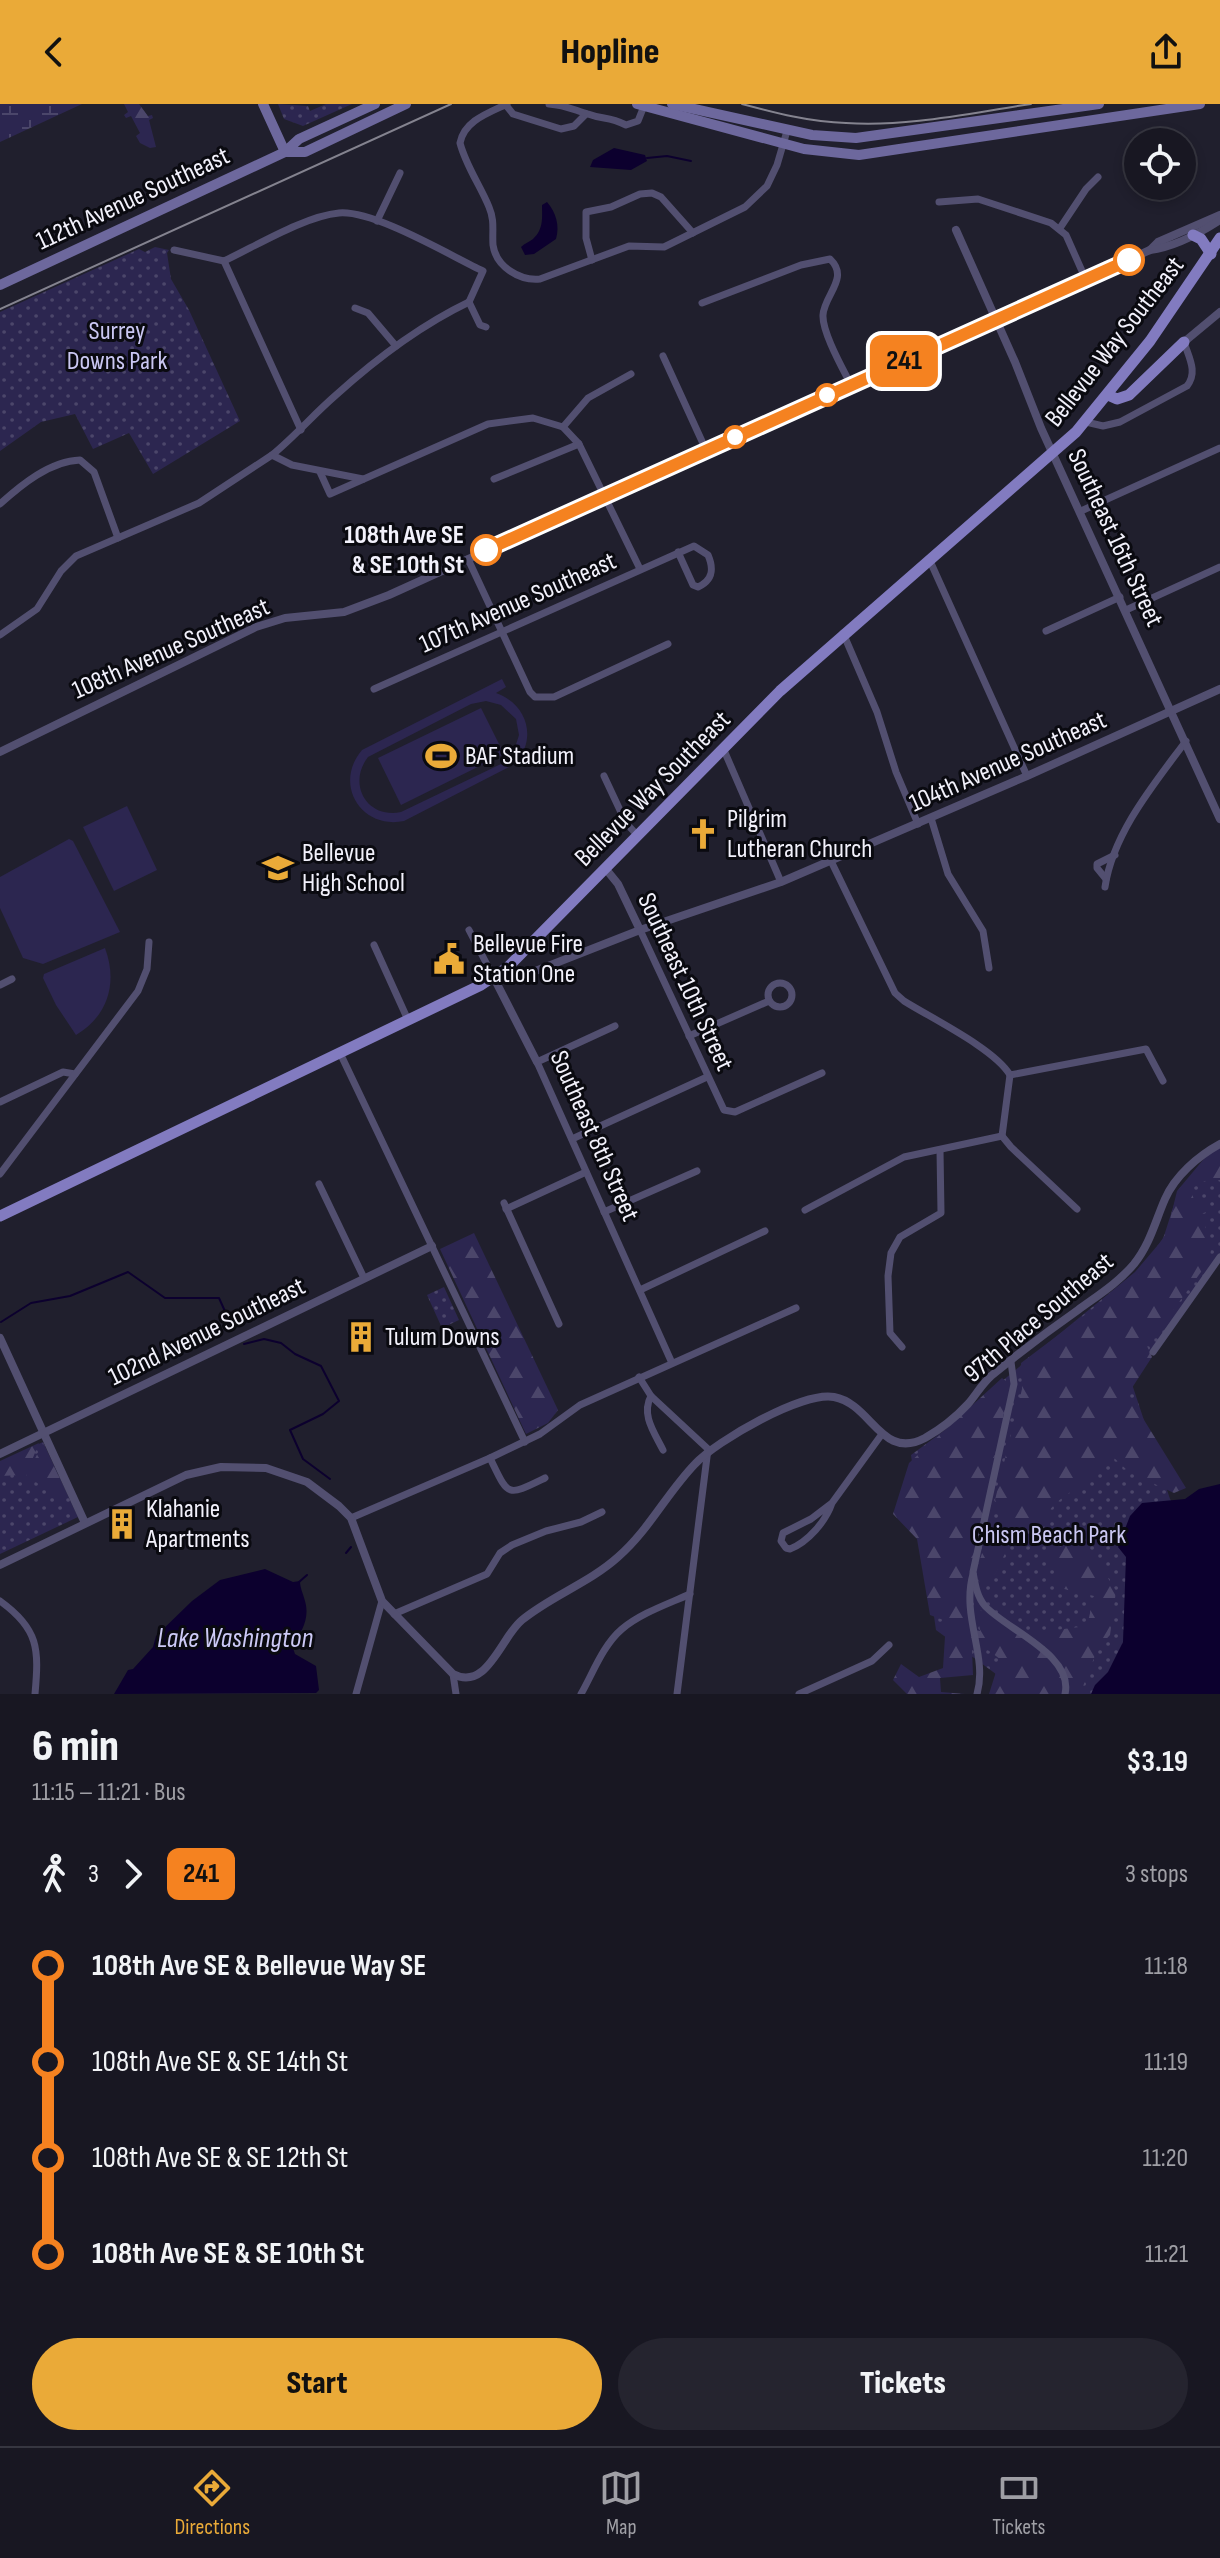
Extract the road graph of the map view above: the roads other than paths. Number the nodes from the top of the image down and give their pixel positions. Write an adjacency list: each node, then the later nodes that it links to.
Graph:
1 (263, 104): 13 (main road)
2 (375, 104): 13 (main road, 112th Avenue Southeast)
3 (406, 104): 13 (main road, 112th Avenue Southeast)
4 (506, 104): 10 (street); 27 (street)
5 (549, 104): 10 (street)
6 (672, 104): 11 (main road)
7 (1099, 104): 11 (main road)
8 (1200, 104): 12 (main road)
9 (641, 105): 10 (street); 12 (main road)
10 (586, 114)
11 (787, 131): 12 (street)
12 (784, 143): 21 (street)
13 (285, 152): 30 (main road, 112th Avenue Southeast)
14 (400, 173): 18 (street)
15 (1098, 177): 19 (street)
16 (939, 202): 19 (street)
17 (1220, 218): 22 (street, 108th Avenue Southeast); 25 (street, 108th Avenue Southeast)
18 (377, 221): 28 (street); 31 (street)
19 (1060, 228): 29 (street)
20 (956, 230): 35 (street, Southeast 16th Street)
21 (693, 233): 27 (street); 27 (street)
22 (1193, 235): 25 (street, 108th Avenue Southeast); 26 (main road)
23 (1220, 238): 26 (main road, Bellevue Way Southeast)
24 (174, 250): 28 (street)
25 (1150, 250): 29 (street, 108th Avenue Southeast)
26 (1211, 254): 42 (main road, Bellevue Way Southeast)
27 (592, 260)
28 (224, 261): 45 (street)
29 (1086, 280): 35 (street, 108th Avenue Southeast)
30 (0, 285)
31 (469, 302): 36 (street); 38 (street)
32 (702, 303): 41 (street)
33 (355, 308): 38 (street)
34 (1220, 312): 37 (street)
35 (995, 320): 41 (street, 108th Avenue Southeast); 49 (street, Southeast 16th Street)
36 (486, 327)
37 (1184, 342): 42 (main road); 43 (street)
38 (396, 346): 45 (street)
39 (663, 356): 48 (street)
40 (631, 374): 44 (street)
41 (851, 385): 48 (street, 108th Avenue Southeast)
42 (1108, 395): 43 (main road, Bellevue Way Southeast)
43 (1086, 422): 49 (main road, Bellevue Way Southeast)
44 (563, 427): 46 (street); 52 (street)
45 (301, 430): 50 (street)
46 (579, 444): 53 (street); 54 (street)
47 (1220, 448): 56 (street)
48 (706, 450): 54 (street, 108th Avenue Southeast)
49 (1054, 454): 56 (street, Southeast 16th Street); 60 (main road, Bellevue Way Southeast)
50 (272, 455): 51 (street); 57 (street)
51 (320, 472): 52 (street); 52 (street)
52 (363, 479)
53 (494, 479)
54 (605, 496): 59 (street, 108th Avenue Southeast); 62 (street)
55 (0, 504): 57 (street)
56 (1081, 511): 63 (street, Southeast 16th Street)
57 (118, 538): 68 (street)
58 (678, 552): 58 (street); 62 (street, 107th Avenue Southeast)
59 (468, 559): 66 (street); 75 (street, 108th Avenue Southeast)
60 (930, 561): 67 (main road, Bellevue Way Southeast); 77 (street)
61 (1220, 567): 64 (street)
62 (640, 569): 66 (street, 107th Avenue Southeast)
63 (1120, 597): 64 (street, Southeast 16th Street); 65 (street)
64 (1126, 610): 72 (street, Southeast 16th Street)
65 (1046, 631)
66 (501, 633): 69 (street); 70 (street, 107th Avenue Southeast)
67 (843, 633): 74 (main road, Bellevue Way Southeast); 81 (street)
68 (0, 635)
69 (668, 644)
70 (374, 689)
71 (1220, 689): 72 (street, 104th Avenue Southeast)
72 (1172, 712): 73 (street, Southeast 16th Street); 77 (street, 104th Avenue Southeast)
73 (1186, 741): 78 (street, Southeast 16th Street); 83 (street)
74 (723, 748): 82 (main road, Bellevue Way Southeast); 86 (street)
75 (1, 751)
76 (604, 776): 82 (street)
77 (1027, 776): 79 (street, 104th Avenue Southeast)
78 (1218, 807): 80 (street, Southeast 16th Street)
79 (931, 818): 81 (street, 104th Avenue Southeast); 91 (street)
80 (1220, 819)
81 (918, 824): 84 (street, 104th Avenue Southeast)
82 (638, 836): 85 (main road, Bellevue Way Southeast)
83 (1115, 855): 83 (street)
84 (831, 861): 86 (street, 104th Avenue Southeast); 103 (street)
85 (605, 868): 88 (street, Southeast 10th Street); 92 (main road, Bellevue Way Southeast)
86 (781, 882): 88 (street, 104th Avenue Southeast)
87 (469, 930): 92 (street, Southeast 8th Street)
88 (640, 930): 92 (street, 104th Avenue Southeast); 98 (street, Southeast 10th Street)
89 (149, 942): 102 (street)
90 (374, 945): 96 (street)
91 (989, 968)
92 (494, 978): 96 (main road, Bellevue Way Southeast); 100 (street, Southeast 8th Street)
93 (12, 979): 94 (street)
94 (0, 985)
95 (769, 1001): 98 (street)
96 (408, 1020): 99 (main road, Bellevue Way Southeast)
97 (615, 1026): 100 (street)
98 (689, 1036): 104 (street, Southeast 10th Street)
99 (340, 1053): 118 (main road, Bellevue Way Southeast); 120 (street)
100 (537, 1062): 108 (street, Southeast 8th Street)
101 (822, 1073): 104 (street, Southeast 10th Street)
102 (75, 1074): 106 (street); 113 (street)
103 (1010, 1075): 105 (street); 107 (street)
104 (707, 1077): 108 (street)
105 (1163, 1081)
106 (0, 1102)
107 (1002, 1136): 110 (street); 115 (street)
108 (572, 1139): 112 (street, Southeast 8th Street)
109 (1220, 1144): 129 (street, 97th Place Southeast)
110 (940, 1150): 116 (street); 127 (street)
111 (697, 1171): 117 (street)
112 (586, 1172): 117 (street, Southeast 8th Street); 125 (street)
113 (0, 1174)
114 (319, 1184): 122 (street)
115 (1077, 1209)
116 (805, 1210)
117 (604, 1212): 123 (street, Southeast 8th Street)
118 (0, 1216)
119 (765, 1231): 123 (street)
120 (432, 1246): 122 (street, 102nd Avenue Southeast); 135 (street)
121 (1220, 1257): 128 (street)
122 (364, 1278): 133 (street, 102nd Avenue Southeast)
123 (640, 1290): 130 (street, Southeast 8th Street)
124 (796, 1308): 130 (street)
125 (559, 1324)
126 (0, 1338): 133 (street)
127 (902, 1347)
128 (1153, 1352)
129 (1011, 1362): 134 (street, 97th Place Southeast); 146 (street)
130 (672, 1363): 131 (street)
131 (639, 1377): 132 (street); 135 (street)
132 (651, 1396): 136 (street); 137 (street)
133 (44, 1433): 138 (street, 102nd Avenue Southeast); 144 (street)
134 (882, 1434): 136 (street); 141 (street)
135 (525, 1442): 139 (street)
136 (708, 1449): 147 (street); 152 (street)
137 (663, 1450)
138 (0, 1454)
139 (490, 1458): 140 (street); 143 (street)
140 (545, 1478)
141 (832, 1503): 141 (street)
142 (602, 1512): 150 (street)
143 (351, 1518): 144 (street); 149 (street)
144 (85, 1523): 145 (street)
145 (0, 1565)
146 (973, 1572): 159 (street); 160 (street)
147 (690, 1594): 156 (street); 157 (street)
148 (0, 1601): 153 (street)
149 (382, 1601): 150 (street); 154 (street)
150 (394, 1614): 152 (street)
151 (889, 1645): 158 (street)
152 (453, 1674): 155 (street)
153 (35, 1694)
154 (356, 1694)
155 (456, 1694)
156 (581, 1694)
157 (677, 1694)
158 (799, 1694)
159 (977, 1694)
160 (1065, 1694)

